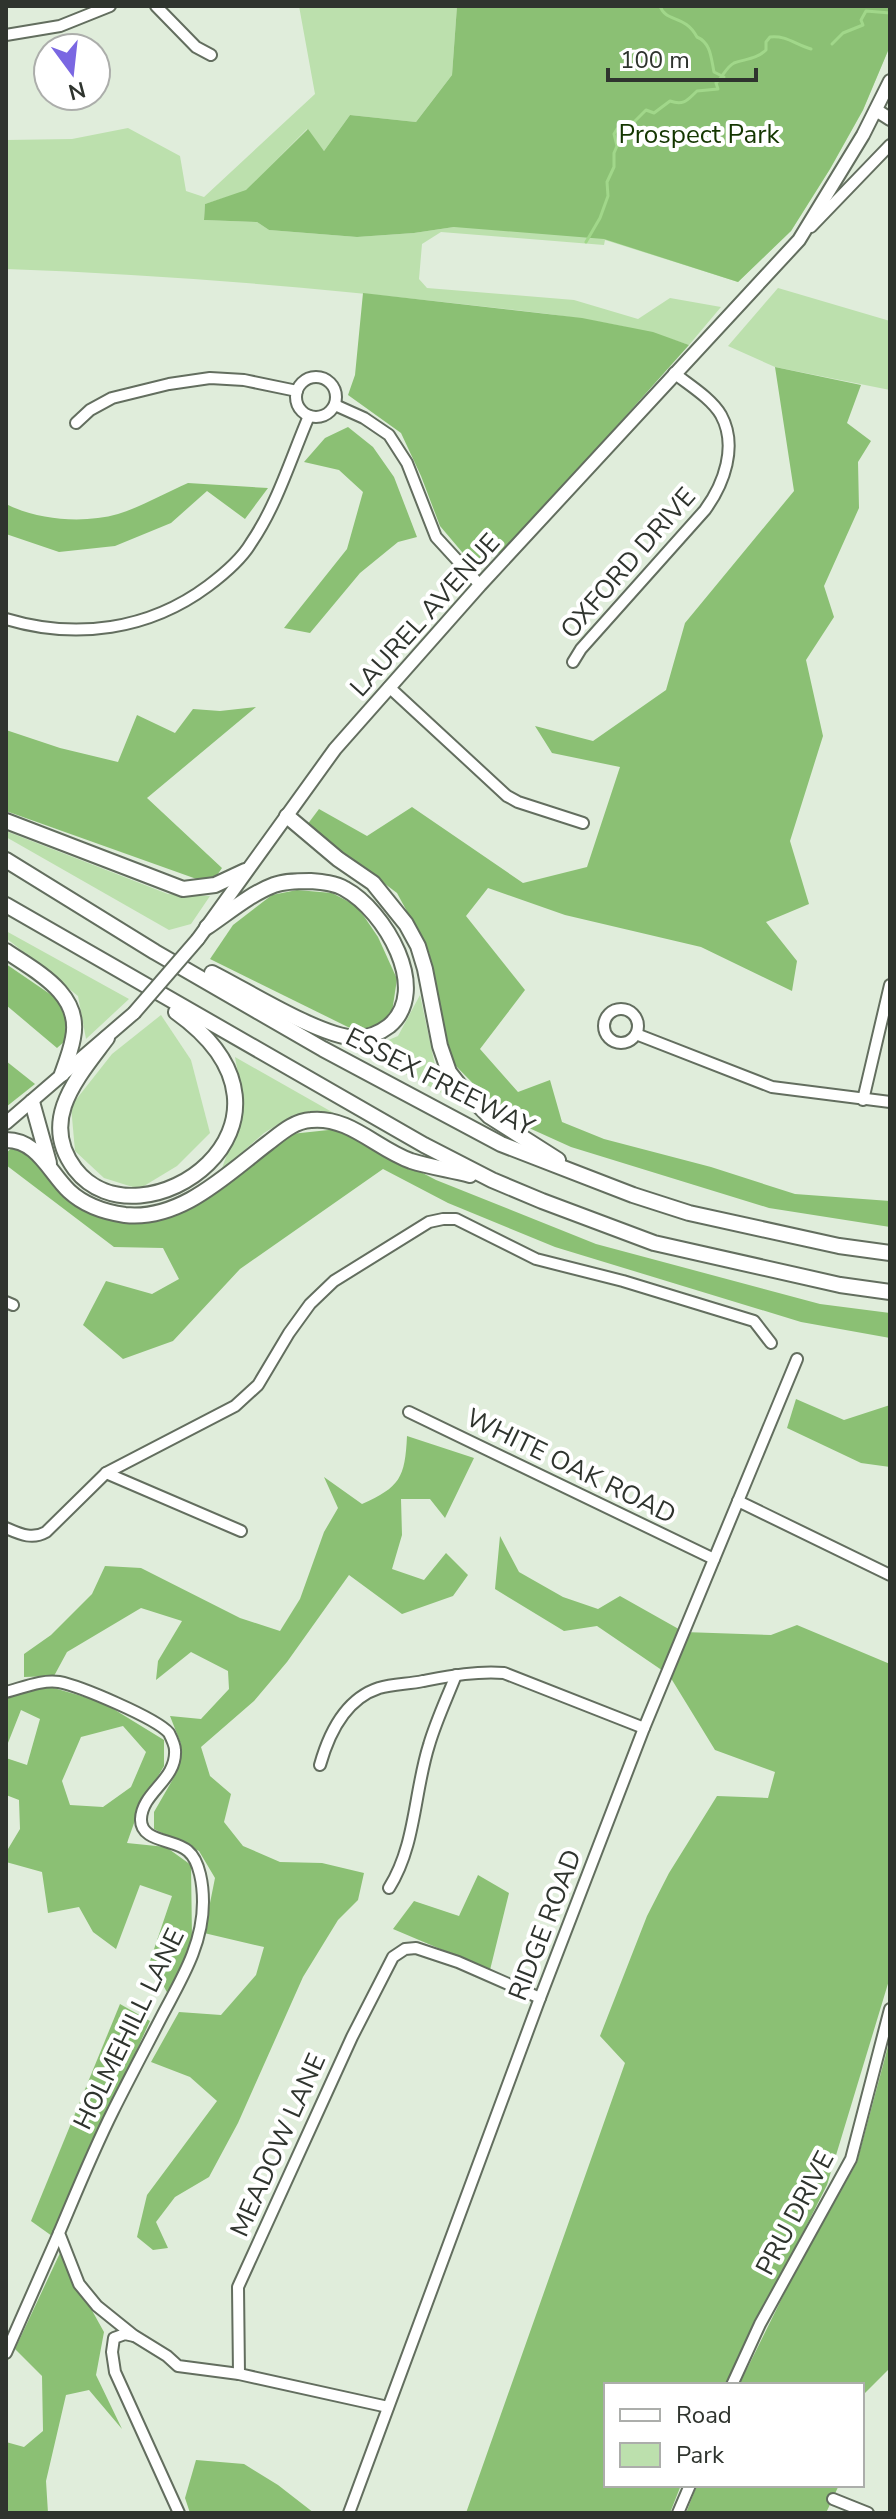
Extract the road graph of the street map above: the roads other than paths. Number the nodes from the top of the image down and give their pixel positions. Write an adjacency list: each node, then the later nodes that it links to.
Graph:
1 (110, 6): 3 (street)
2 (156, 6): 4 (street)
3 (6, 35)
4 (211, 55)
5 (890, 81): 6 (main road)
6 (876, 110): 7 (main road); 9 (main road)
7 (890, 119)
8 (890, 145): 9 (street, LAUREL AVENUE)
9 (799, 240): 10 (main road, LAUREL AVENUE)
10 (674, 373): 15 (main road, LAUREL AVENUE); 17 (street, OXFORD DRIVE)
11 (297, 391): 12 (street); 13 (street); 14 (street)
12 (335, 405): 13 (street); 15 (street)
13 (309, 416): 16 (street)
14 (76, 423)
15 (480, 585): 18 (main road, LAUREL AVENUE)
16 (6, 619)
17 (573, 662)
18 (389, 687): 19 (main road, LAUREL AVENUE); 21 (street)
19 (287, 816): 23 (main road, LAUREL AVENUE); 39 (highway)
20 (6, 821): 23 (highway)
21 (583, 823)
22 (6, 860): 25 (highway, ESSEX FREEWAY)
23 (245, 871): 26 (main road, LAUREL AVENUE)
24 (6, 905): 28 (highway)
25 (109, 924): 26 (highway); 39 (highway, ESSEX FREEWAY)
26 (203, 933): 31 (main road, LAUREL AVENUE, bridge)
27 (6, 951): 32 (highway)
28 (115, 969): 31 (highway); 40 (highway)
29 (890, 985): 33 (street)
30 (636, 1034): 33 (street)
31 (107, 1038): 32 (main road, LAUREL AVENUE)
32 (62, 1074): 34 (main road, LAUREL AVENUE)
33 (863, 1100): 35 (street)
34 (32, 1102): 36 (main road, LAUREL AVENUE); 38 (highway)
35 (890, 1102)
36 (6, 1123)
37 (6, 1140): 38 (highway)
38 (49, 1166): 40 (highway)
39 (585, 1177): 41 (highway, ESSEX FREEWAY)
40 (492, 1180): 42 (highway)
41 (890, 1253)
42 (890, 1292)
43 (771, 1343): 46 (street)
44 (797, 1359): 47 (street, RIDGE ROAD)
45 (409, 1412): 50 (street, WHITE OAK ROAD)
46 (106, 1473): 48 (street); 49 (street)
47 (738, 1501): 50 (street, RIDGE ROAD); 51 (street)
48 (6, 1528)
49 (241, 1531)
50 (714, 1559): 54 (street, RIDGE ROAD)
51 (890, 1575)
52 (456, 1675): 54 (street); 55 (street); 56 (street)
53 (6, 1692): 59 (street, HOLMEHILL LANE)
54 (644, 1728): 57 (street, RIDGE ROAD)
55 (320, 1765)
56 (389, 1888)
57 (540, 1998): 62 (street, MEADOW LANE); 64 (street, RIDGE ROAD)
58 (890, 2009): 63 (street, PRU DRIVE)
59 (59, 2233): 60 (street); 61 (street)
60 (135, 2336): 62 (street); 67 (street)
61 (6, 2353)
62 (239, 2374): 64 (street)
63 (733, 2383)
64 (388, 2407): 68 (street, RIDGE ROAD)
65 (689, 2487): 69 (street)
66 (833, 2499): 70 (street)
67 (179, 2513)
68 (349, 2513)
69 (678, 2513)
70 (868, 2513)

